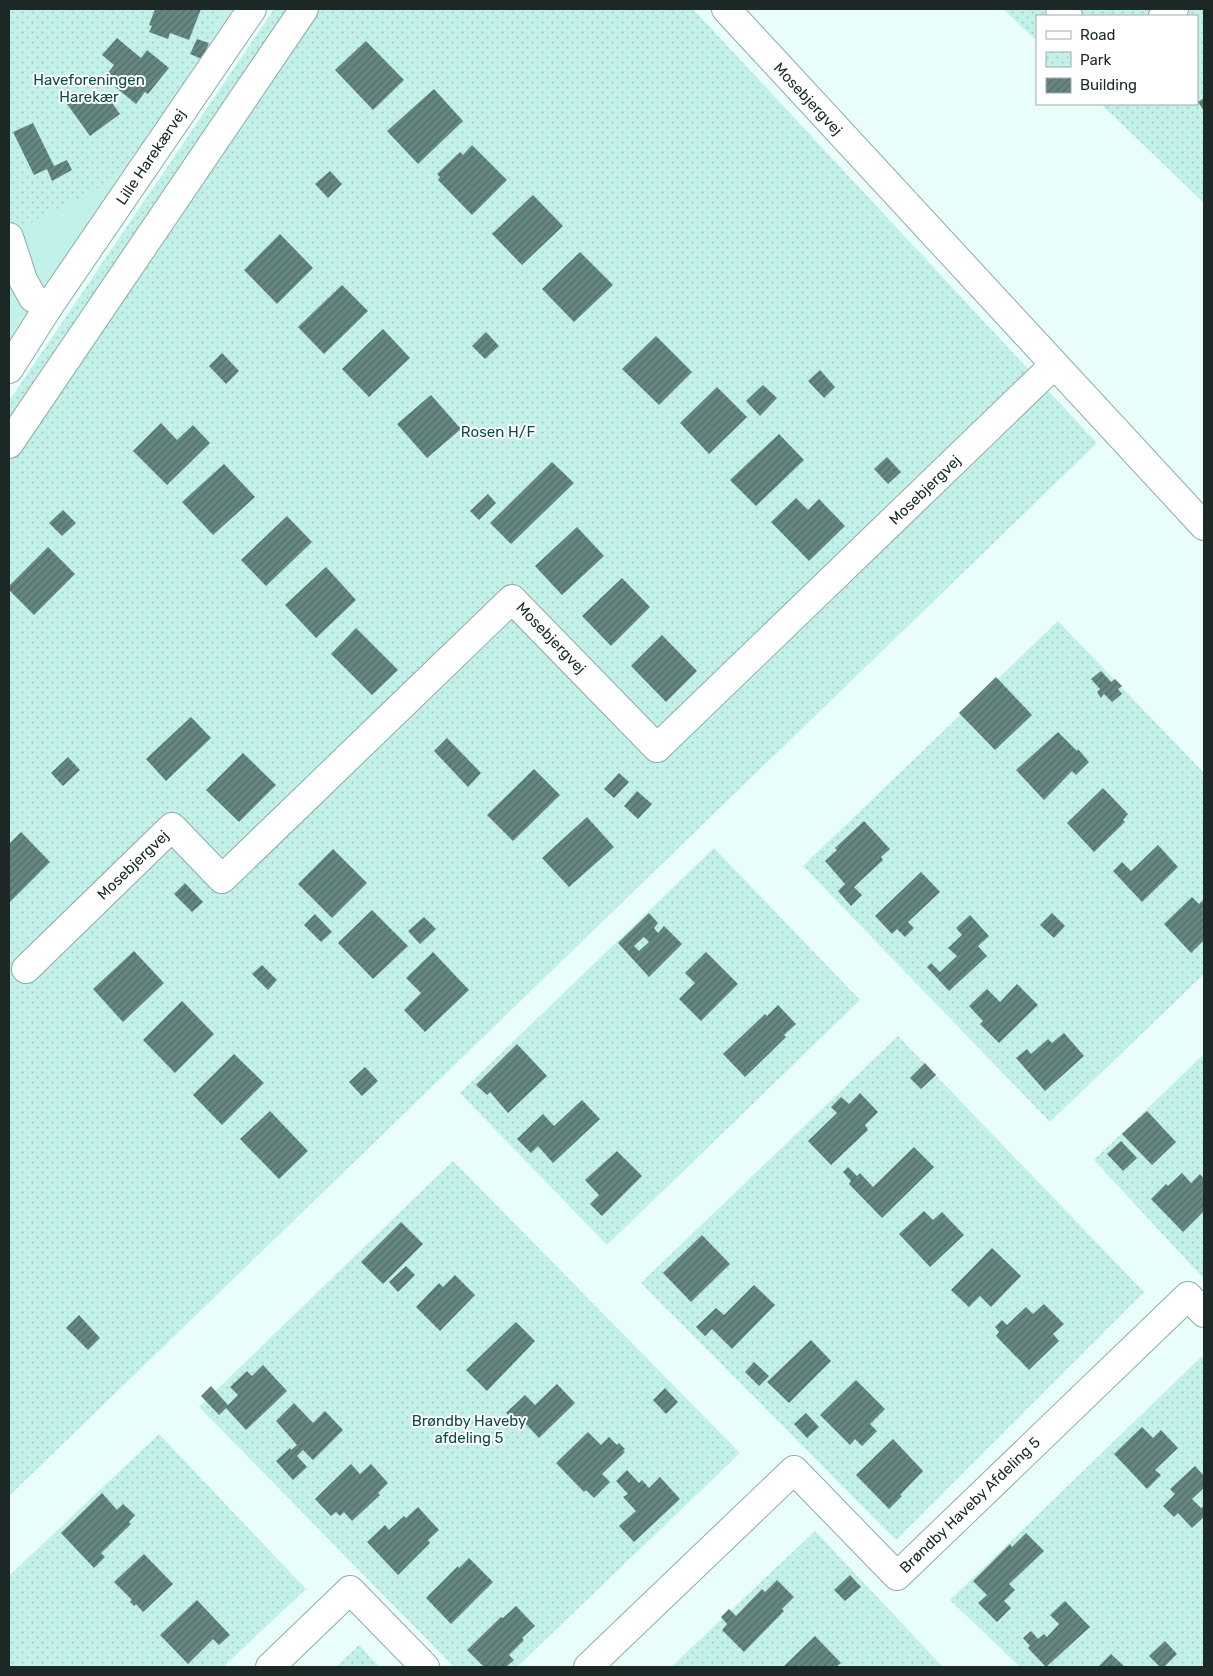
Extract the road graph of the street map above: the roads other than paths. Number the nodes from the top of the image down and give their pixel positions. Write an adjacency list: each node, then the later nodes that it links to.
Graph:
1 (252, 9): 5 (street, Lille Harekærvej)
2 (304, 9): 8 (street)
3 (726, 9): 6 (street, Mosebjergvej)
4 (9, 237): 5 (street)
5 (49, 306): 7 (street, Lille Harekærvej)
6 (1054, 365): 9 (street, Mosebjergvej); 10 (street, Mosebjergvej)
7 (9, 369)
8 (9, 444)
9 (1204, 526)
10 (26, 969)
11 (1204, 1313): 14 (street, Brøndby Haveby Afdeling 5)
12 (270, 1667): 13 (street)
13 (425, 1667)
14 (588, 1667)

